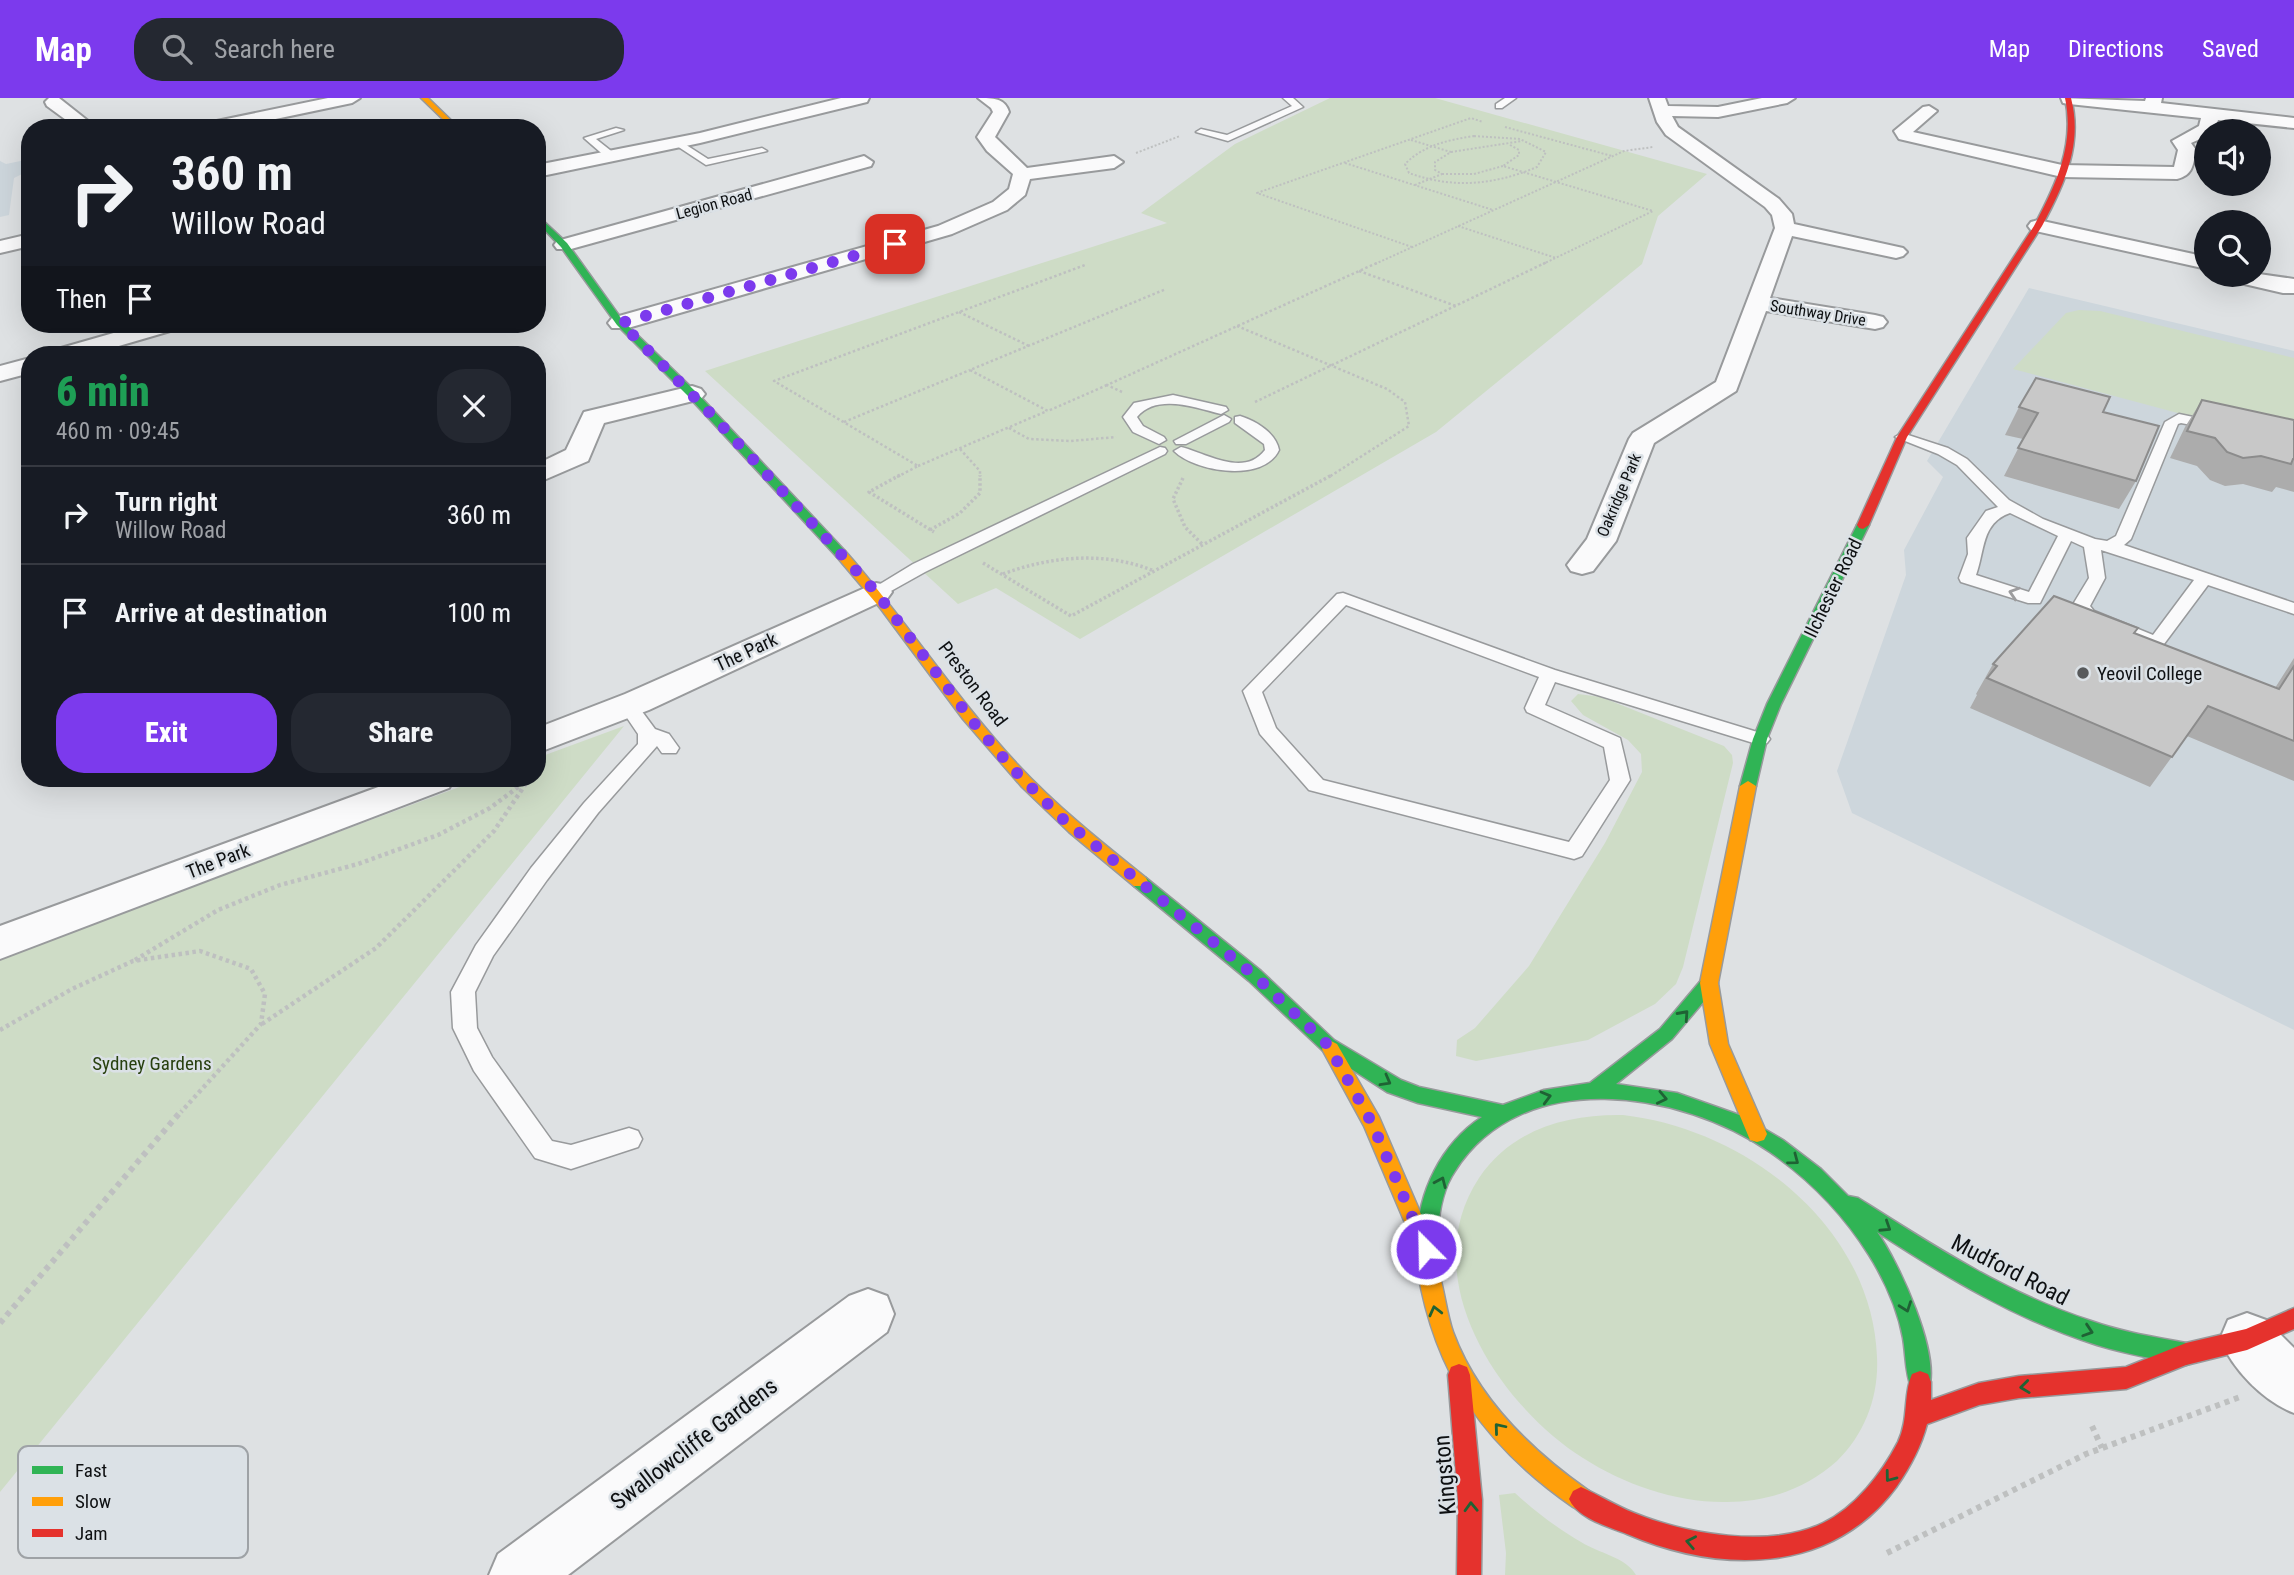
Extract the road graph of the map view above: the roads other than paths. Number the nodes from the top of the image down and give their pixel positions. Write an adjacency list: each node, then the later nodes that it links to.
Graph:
1 (352, 98): 18 (street)
2 (424, 98): 19 (main road)
3 (798, 98): 14 (street)
4 (861, 98): 14 (street)
5 (986, 98): 31 (street)
6 (1288, 98): 22 (lane)
7 (1511, 98): 13 (lane)
8 (1787, 98): 12 (street)
9 (2069, 98): 11 (street); 30 (main road, Ilchester Road)
10 (53, 102): 17 (street)
11 (2153, 102): 16 (street)
12 (1660, 104): 34 (street)
13 (1499, 106)
14 (816, 108): 23 (street)
15 (1928, 111): 30 (street)
16 (2205, 111): 20 (street); 30 (street)
17 (76, 119)
18 (250, 119)
19 (446, 119)
20 (2294, 123)
21 (619, 131): 26 (lane)
22 (1201, 132)
23 (684, 147): 24 (lane); 25 (lane); 26 (street)
24 (716, 147)
25 (762, 151)
26 (611, 156): 29 (street)
27 (864, 162): 36 (street, Legion Road)
28 (1114, 162): 31 (street)
29 (546, 169)
30 (2062, 171): 32 (main road, Ilchester Road)
31 (1022, 174): 45 (street)
32 (2038, 226): 39 (street); 54 (main road, Ilchester Road)
33 (546, 227): 36 (main road, Preston Road)
34 (1785, 228): 38 (street); 44 (street, Southway Drive)
35 (21, 242): 37 (street)
36 (564, 245): 45 (main road, Preston Road)
37 (0, 247)
38 (1896, 252)
39 (2194, 260)
40 (2271, 269): 41 (street)
41 (2294, 275)
42 (2271, 283): 43 (street)
43 (2294, 286)
44 (1758, 303): 46 (street, Southway Drive); 62 (street, Oakridge Park)
45 (621, 323): 51 (main road, Preston Road)
46 (1875, 323)
47 (138, 333): 48 (street)
48 (94, 346)
49 (21, 368): 50 (street)
50 (0, 374)
51 (692, 394): 57 (street); 64 (main road, Preston Road)
52 (1222, 415): 55 (lane); 56 (lane); 56 (lane)
53 (2229, 429): 61 (lane)
54 (1902, 437): 58 (lane); 70 (main road, Ilchester Road)
55 (1160, 446): 56 (lane); 64 (lane)
56 (1181, 446)
57 (546, 471)
58 (2011, 508): 59 (lane); 59 (lane, one-way to 58)
59 (2067, 534): 60 (lane)
60 (2092, 544): 61 (lane); 63 (lane)
61 (2110, 546): 63 (lane)
62 (1582, 565)
63 (2205, 578): 65 (lane)
64 (876, 592): 67 (street, The Park); 75 (main road, Preston Road)
65 (2294, 609)
66 (1549, 674): 66 (lane); 70 (lane)
67 (628, 706): 68 (lane); 69 (street, The Park)
68 (648, 733): 71 (lane); 79 (lane)
69 (546, 738)
70 (1760, 739): 74 (main road, Ilchester Road)
71 (669, 748)
72 (415, 787): 73 (street, The Park)
73 (0, 943)
74 (1709, 983): 76 (main road, Ilchester Road, one-way to 74); 78 (main road, Ilchester Road)
75 (1328, 1045): 77 (main road, Preston Road, one-way to 77); 81 (main road, Preston Road)
76 (1594, 1091): 77 (main road, one-way to 76); 78 (main road, one-way to 78)
77 (1501, 1113): 81 (main road, one-way to 77)
78 (1757, 1135): 80 (main road, one-way to 80)
79 (629, 1139)
80 (1829, 1190): 85 (main road, Mudford Road, one-way to 85); 88 (main road, one-way to 88)
81 (1426, 1249): 86 (main road, one-way to 81)
82 (868, 1314): 91 (street, Swallowcliffe Gardens)
83 (2294, 1318): 84 (main road, Mudford Road)
84 (2247, 1339): 85 (main road, Mudford Road); 87 (street)
85 (2186, 1354): 88 (main road, Mudford Road, one-way to 88)
86 (1458, 1370): 89 (main road, one-way to 86); 92 (main road, Kingston, one-way to 86)
87 (2269, 1390)
88 (1919, 1416): 89 (main road, one-way to 89)
89 (1758, 1548): 90 (main road)
90 (1738, 1561)
91 (519, 1575)
92 (1469, 1575)

